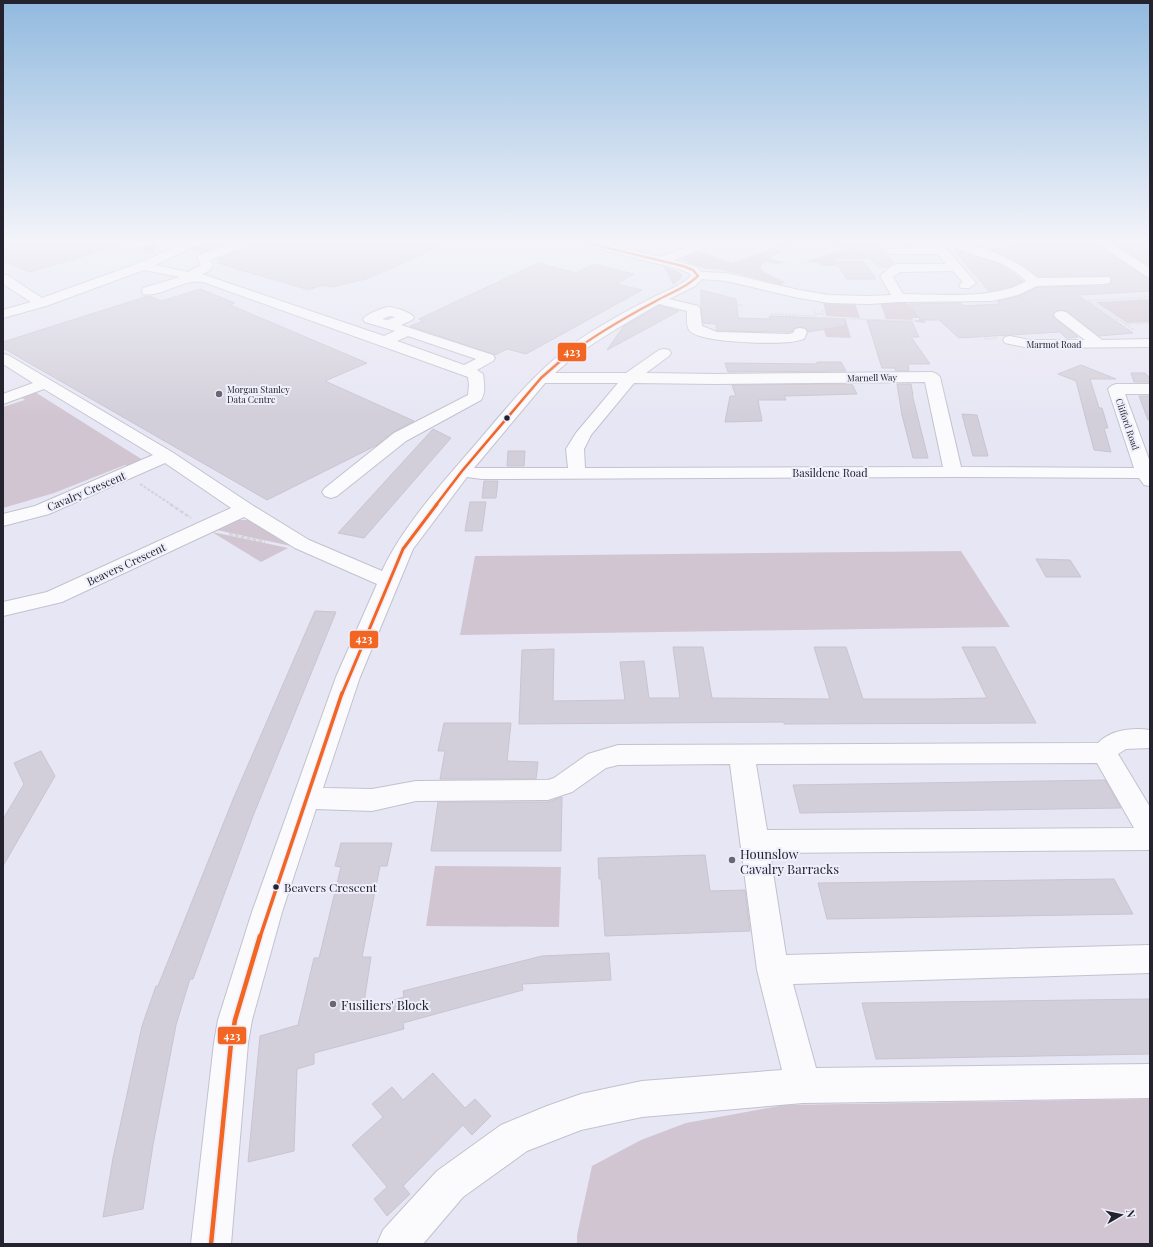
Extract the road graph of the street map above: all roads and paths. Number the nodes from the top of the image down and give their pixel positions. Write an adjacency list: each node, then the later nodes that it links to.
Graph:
1 (37, 300): 7 (street)
2 (49, 300): 7 (street)
3 (259, 300): 34 (street)
4 (266, 300): 22 (street)
5 (658, 300): 26 (street); 39 (street)
6 (1089, 301): 23 (path)
7 (41, 303): 13 (street)
8 (383, 304): 22 (street)
9 (743, 305): 18 (path)
10 (994, 306): 31 (path)
11 (822, 308): 15 (path)
12 (970, 309): 28 (path)
13 (3, 314)
14 (771, 314): 15 (path)
15 (814, 314): 16 (path)
16 (823, 314)
17 (1061, 315): 32 (street, Marmot Road)
18 (712, 317)
19 (824, 318): 20 (path)
20 (914, 320)
21 (1150, 323): 23 (path)
22 (337, 324): 29 (street)
23 (1125, 324): 27 (path)
24 (388, 325): 25 (street)
25 (407, 332): 29 (street); 38 (street)
26 (800, 332)
27 (1138, 333)
28 (1010, 340): 31 (street, Marmot Road)
29 (385, 341): 35 (street)
30 (1150, 343): 32 (street, Marmot Road)
31 (1058, 344): 32 (street, Marmot Road)
32 (1100, 344)
33 (664, 353): 40 (street)
34 (384, 355)
35 (429, 357): 37 (street); 38 (street)
36 (3, 358): 41 (street)
37 (398, 360)
38 (465, 370): 50 (street)
39 (541, 378): 40 (street); 45 (street)
40 (630, 378): 46 (street, Marnell Way); 47 (street)
41 (44, 384): 43 (street); 44 (street)
42 (1150, 389): 48 (street, Clifford Road)
43 (3, 399)
44 (166, 456): 51 (street); 52 (street, Cavalry Crescent)
45 (462, 471): 47 (street, Basildene Road); 55 (street)
46 (953, 472): 47 (street, Basildene Road); 48 (street, Basildene Road)
47 (576, 474)
48 (1148, 475)
49 (138, 483): 53 (path)
50 (331, 492)
51 (245, 509): 53 (street, Beavers Crescent); 54 (street)
52 (3, 520)
53 (205, 528): 54 (path); 56 (street, Beavers Crescent)
54 (302, 544): 55 (street)
55 (387, 581): 60 (street)
56 (3, 608)
57 (1148, 739): 58 (street)
58 (1104, 753): 59 (street); 61 (street)
59 (742, 754): 60 (street); 63 (street)
60 (307, 798): 68 (street)
61 (1150, 831)
62 (1150, 839): 63 (street)
63 (754, 842): 65 (street)
64 (1150, 959): 65 (street)
65 (773, 970): 67 (street)
66 (1150, 1081): 67 (street)
67 (803, 1086): 69 (street)
68 (211, 1244)
69 (397, 1244)

